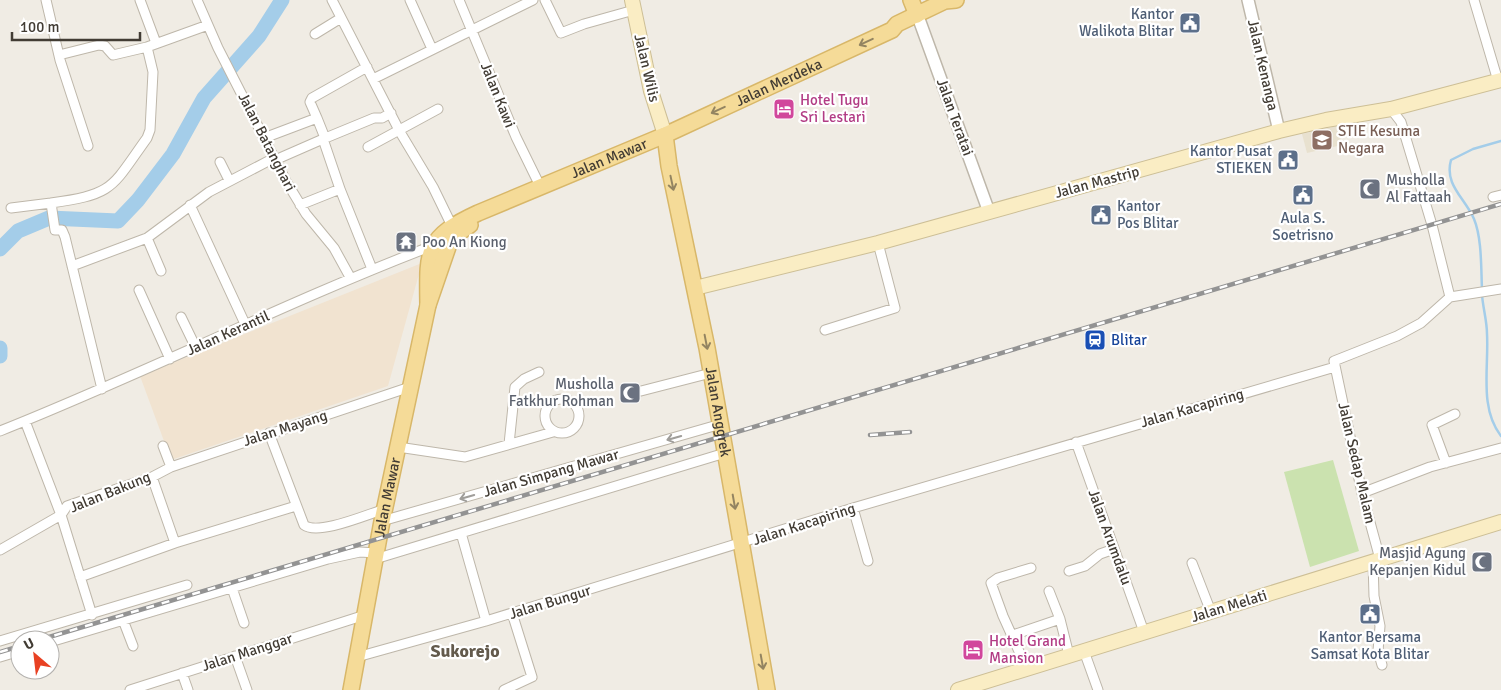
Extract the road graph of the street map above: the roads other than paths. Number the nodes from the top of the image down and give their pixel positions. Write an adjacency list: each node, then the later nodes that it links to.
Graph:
1 (46, 0): 22 (street)
2 (140, 0): 19 (street)
3 (197, 0): 16 (street, Jalan Batanghari)
4 (332, 0): 14 (street)
5 (410, 0): 21 (street)
6 (459, 0): 17 (street, Jalan Kawi)
7 (545, 0): 13 (street)
8 (911, 0): 15 (main road)
9 (956, 0): 15 (main road, Jalan Merdeka)
10 (1248, 0): 30 (street, Jalan Kenanga)
11 (1474, 0): 25 (street)
12 (530, 1): 17 (street)
13 (633, 5): 32 (main road, Jalan Wilis)
14 (341, 18): 18 (street); 23 (street)
15 (919, 19): 32 (main road, Jalan Merdeka, one-way to 32); 47 (street, Jalan Teratai)
16 (208, 26): 19 (street); 33 (street, Jalan Batanghari)
17 (471, 28): 21 (street); 40 (street, Jalan Kawi)
18 (315, 34)
19 (156, 43): 20 (street)
20 (147, 47): 22 (street); 43 (street)
21 (432, 49): 24 (street)
22 (59, 55): 35 (street)
23 (367, 67): 24 (street); 29 (street)
24 (373, 79): 28 (street)
25 (1500, 81): 26 (main road, Jalan Mastrip)
26 (1397, 107): 30 (main road, Jalan Mastrip); 59 (street)
27 (438, 109): 31 (street)
28 (391, 113): 31 (street); 34 (street)
29 (317, 118): 33 (street); 34 (street)
30 (1279, 131): 47 (main road, Jalan Mastrip)
31 (400, 132): 36 (street); 48 (street)
32 (665, 135): 40 (main road, Jalan Mawar); 56 (main road, Jalan Anggrek, one-way to 56)
33 (264, 138): 37 (street, Jalan Batanghari)
34 (324, 138): 37 (street); 41 (street)
35 (88, 146)
36 (368, 147)
37 (275, 159): 39 (street); 42 (street, Jalan Batanghari)
38 (220, 162): 39 (street)
39 (229, 180): 44 (street)
40 (541, 188): 45 (main road, Jalan Mawar)
41 (340, 189): 42 (street); 53 (street)
42 (300, 204): 55 (street, Jalan Batanghari)
43 (51, 205): 46 (street); 52 (street)
44 (190, 205): 49 (street); 62 (street)
45 (497, 207): 48 (main road, Jalan Mawar); 60 (main road, Jalan Mawar)
46 (11, 208)
47 (989, 212): 50 (main road, Jalan Mastrip)
48 (452, 226): 51 (main road, Jalan Mawar)
49 (147, 238): 52 (street); 54 (street)
50 (878, 244): 56 (main road, Jalan Mastrip); 63 (street)
51 (432, 246): 53 (street, Jalan Kerantil); 60 (main road, Jalan Mawar)
52 (72, 266): 70 (street)
53 (372, 269): 55 (street, Jalan Kerantil)
54 (161, 271)
55 (350, 278): 62 (street, Jalan Kerantil)
56 (695, 288): 68 (main road, Jalan Anggrek, one-way to 68)
57 (1501, 289): 59 (street)
58 (139, 290): 65 (street)
59 (1450, 296): 66 (street, Jalan Kacapiring)
60 (428, 305): 69 (main road, Jalan Mawar)
61 (181, 317): 64 (street)
62 (246, 326): 64 (street, Jalan Kerantil)
63 (825, 330)
64 (196, 348): 65 (street, Jalan Kerantil)
65 (170, 359): 70 (street, Jalan Kerantil)
66 (1335, 367): 78 (street, Jalan Kacapiring); 88 (street, Jalan Sedap Malam)
67 (539, 372): 79 (street)
68 (711, 373): 71 (street); 74 (main road, Jalan Anggrek)
69 (410, 387): 77 (street, Jalan Mayang); 81 (main road, Jalan Mawar)
70 (102, 389): 73 (street, Jalan Kerantil)
71 (640, 391)
72 (1454, 414): 84 (street)
73 (25, 421): 75 (street, Jalan Kerantil); 91 (street)
74 (721, 424): 83 (main road, Jalan Anggrek); 92 (street, Jalan Simpang Mawar, one-way to 92)
75 (0, 431)
76 (553, 432): 79 (street)
77 (269, 433): 85 (street, Jalan Mayang); 89 (street, Jalan Simpang Mawar)
78 (1076, 442): 90 (street, Jalan Kacapiring); 97 (street, Jalan Arumdalu)
79 (509, 444): 81 (street)
80 (163, 446): 85 (street)
81 (398, 447): 92 (main road, Jalan Mawar)
82 (1501, 448): 84 (street)
83 (725, 453): 94 (street); 96 (main road, Jalan Anggrek, one-way to 96)
84 (1446, 463): 88 (street)
85 (171, 467): 86 (street, Jalan Mayang)
86 (162, 472): 87 (street, Jalan Bakung)
87 (152, 477): 91 (street, Jalan Bakung); 95 (street)
88 (1362, 493): 100 (street, Jalan Sedap Malam)
89 (296, 506): 92 (street, Jalan Simpang Mawar); 95 (street)
90 (853, 508): 96 (street, Jalan Kacapiring); 101 (street)
91 (61, 515): 98 (street, Jalan Bakung); 105 (street)
92 (384, 515): 99 (main road, Jalan Mawar)
93 (1501, 522): 100 (main road, Jalan Melati)
94 (461, 533): 99 (street); 115 (street)
95 (175, 543): 105 (street)
96 (741, 544): 110 (street, Jalan Bungur); 135 (main road, Jalan Anggrek, one-way to 135)
97 (1114, 549): 104 (street); 117 (street, Jalan Arumdalu)
98 (0, 550)
99 (376, 556): 107 (street); 112 (main road, Jalan Mawar)
100 (1377, 560): 109 (main road, Jalan Melati); 126 (street, Jalan Sedap Malam)
101 (868, 561)
102 (1192, 563): 109 (street)
103 (1031, 568): 118 (street)
104 (1069, 571)
105 (80, 577): 111 (street)
106 (187, 585): 111 (street)
107 (232, 588): 114 (street); 116 (street)
108 (1049, 591): 113 (street)
109 (1211, 612): 117 (main road, Jalan Melati)
110 (512, 613): 115 (street, Jalan Bungur); 134 (street)
111 (92, 615): 120 (street)
112 (365, 615): 124 (street, Jalan Manggar); 125 (main road, Jalan Mawar)
113 (1060, 619): 118 (street); 123 (street)
114 (123, 620): 119 (street); 121 (street)
115 (486, 621): 125 (street, Jalan Bungur)
116 (244, 623)
117 (1138, 634): 122 (main road, Jalan Melati)
118 (1012, 635): 127 (street)
119 (60, 639)
120 (0, 642)
121 (134, 646)
122 (1084, 651): 123 (main road, Jalan Melati); 136 (street)
123 (1069, 655): 127 (main road, Jalan Melati)
124 (235, 656): 128 (street, Jalan Manggar); 132 (street)
125 (357, 657): 133 (main road, Jalan Mawar)
126 (1382, 665)
127 (1027, 668): 129 (main road, Jalan Melati)
128 (182, 673): 130 (street, Jalan Manggar); 131 (street)
129 (967, 689)
130 (130, 690)
131 (188, 690)
132 (247, 690)
133 (351, 690)
134 (504, 690)
135 (767, 690)
136 (1098, 690)

